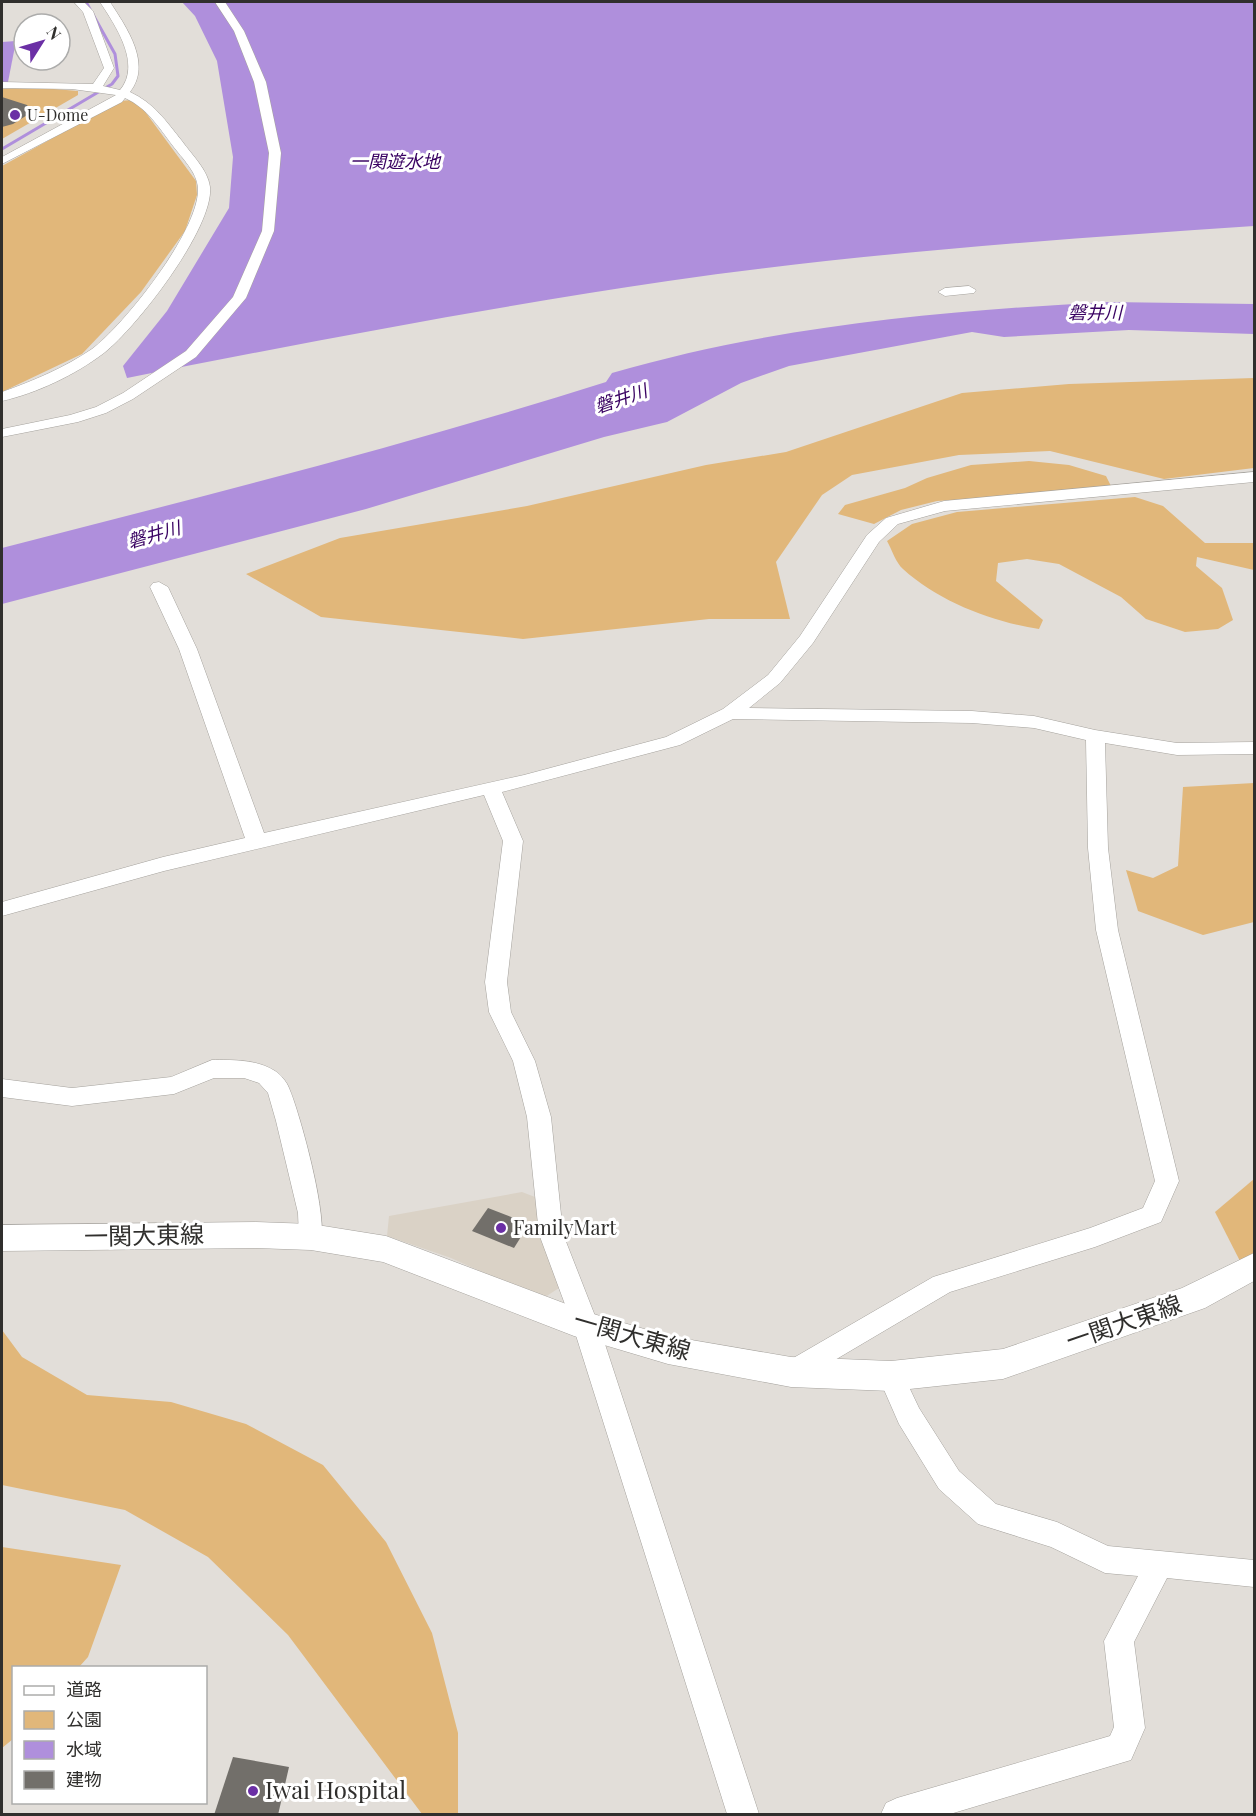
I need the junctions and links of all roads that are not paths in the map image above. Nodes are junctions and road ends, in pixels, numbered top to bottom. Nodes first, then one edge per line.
1 (80, 2) edge
2 (105, 2) edge
3 (220, 2) edge
4 (2, 85) edge
5 (96, 89) junction
6 (116, 93) junction
7 (2, 161) edge
8 (969, 290) dead end
9 (945, 292) dead end
10 (2, 397) edge
11 (2, 434) edge
12 (1254, 477) edge
13 (159, 587) dead end
14 (730, 713) junction
15 (1095, 736) junction
16 (1254, 748) edge
17 (491, 788) junction
18 (257, 842) junction
19 (2, 909) edge
20 (2, 1088) edge
21 (311, 1237) junction
22 (2, 1238) edge
23 (1254, 1266) edge
24 (586, 1326) junction
25 (791, 1372) junction
26 (891, 1376) junction
27 (1159, 1564) junction
28 (1254, 1573) edge
29 (743, 1815) edge
30 (897, 1815) edge

1 - 5 street
2 - 6 street
3 - 11 street
4 - 5 street
5 - 6 street
6 - 7 street
6 - 10 street
8 - 9 street
12 - 14 street
13 - 18 street
14 - 15 street
14 - 17 street
15 - 16 street
15 - 25 street
17 - 18 street
17 - 24 street
18 - 19 street
20 - 21 street
21 - 22 main road, 一関大東線
21 - 24 main road, 一関大東線
23 - 26 main road, 一関大東線
24 - 25 main road, 一関大東線
24 - 29 street
25 - 26 main road, 一関大東線
26 - 27 street
27 - 28 street
27 - 30 street

